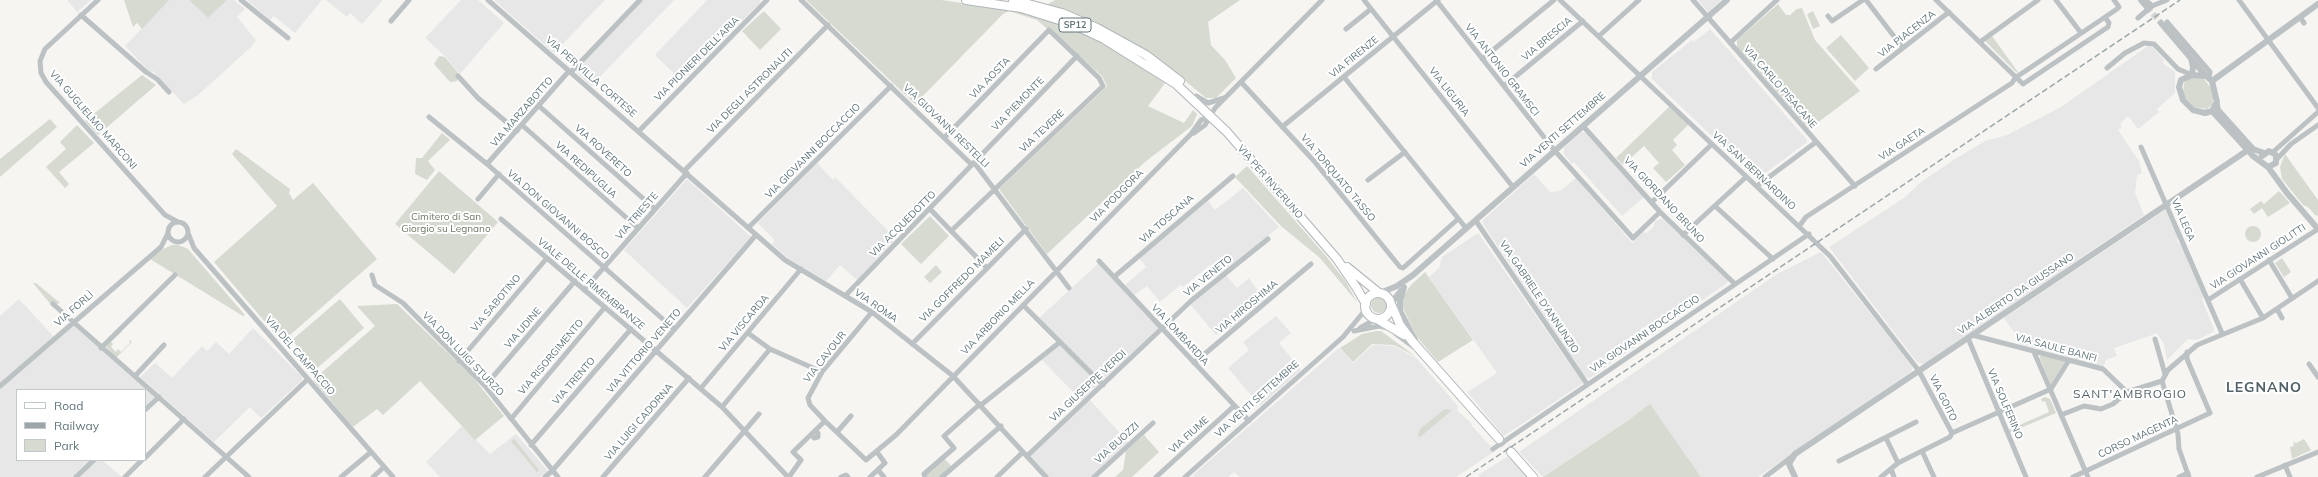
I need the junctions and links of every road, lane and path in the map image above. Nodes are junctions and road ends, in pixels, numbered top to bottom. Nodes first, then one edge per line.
1 (98, 0) edge
2 (241, 0) edge
3 (410, 0) edge
4 (488, 0) edge
5 (640, 0) edge
6 (766, 0) edge
7 (801, 0) edge
8 (966, 0) edge
9 (1013, 0) edge
10 (1322, 0) edge
11 (1364, 0) edge
12 (1437, 0) edge
13 (1554, 0) edge
14 (1560, 0) edge
15 (1639, 0) edge
16 (1693, 0) edge
17 (1727, 0) edge
18 (1777, 0) edge
19 (1863, 0) edge
20 (1866, 0) edge
21 (1936, 0) edge
22 (1947, 0) edge
23 (2038, 0) edge
24 (2056, 0) edge
25 (2114, 0) edge
26 (2141, 0) edge
27 (2167, 0) edge
28 (2239, 0) edge
29 (2148, 4) edge
30 (2318, 4) edge
31 (1941, 5) junction
32 (1371, 9) junction
33 (1949, 12) junction
34 (81, 15) junction
35 (1828, 16) dead end
36 (1708, 17) junction
37 (2105, 17) junction
38 (2138, 18) dead end
39 (391, 21) dead end
40 (1583, 21) junction
41 (2164, 23) joint
42 (828, 25) junction
43 (1346, 28) dead end
44 (2081, 34) junction
45 (1394, 36) junction
46 (1599, 36) junction
47 (288, 38) dead end
48 (2269, 40) junction
49 (1980, 42) junction
50 (1730, 43) junction
51 (2066, 44) junction
52 (2142, 44) junction
53 (1903, 48) junction
54 (2067, 54) junction
55 (1076, 56) junction
56 (2191, 58) junction
57 (1482, 59) junction
58 (1876, 69) dead end
59 (2178, 69) junction
60 (570, 71) junction
61 (1641, 75) junction
62 (2192, 75) junction
63 (458, 76) dead end
64 (1344, 77) junction
65 (2015, 78) junction
66 (2209, 78) junction
67 (2181, 80) junction
68 (1241, 82) junction
69 (891, 86) junction
70 (1504, 86) junction
71 (169, 92) dead end
72 (1228, 95) junction
73 (1196, 96) junction
74 (2217, 105) junction
75 (539, 106) junction
76 (1201, 106) junction
77 (2318, 108) edge
78 (2212, 111) junction
79 (2318, 112) edge
80 (1210, 115) junction
81 (429, 117) dead end
82 (2318, 125) edge
83 (522, 126) junction
84 (1583, 126) junction
85 (1282, 127) junction
86 (517, 131) junction
87 (639, 131) junction
88 (944, 138) junction
89 (1816, 142) junction
90 (1712, 144) junction
91 (2141, 147) dead end
92 (2248, 150) junction
93 (1555, 151) junction
94 (1405, 152) junction
95 (2264, 152) junction
96 (2273, 152) junction
97 (2262, 161) junction
98 (2273, 163) junction
99 (488, 164) junction
100 (973, 164) junction
101 (684, 170) junction
102 (499, 174) junction
103 (1233, 176) dead end
104 (1746, 177) junction
105 (1368, 180) dead end
106 (1757, 186) junction
107 (1855, 186) junction
108 (1514, 187) junction
109 (995, 188) junction
110 (478, 199) dead end
111 (1652, 202) junction
112 (2167, 205) junction
113 (1715, 206) junction
114 (655, 209) junction
115 (930, 209) junction
116 (1660, 212) junction
117 (164, 215) junction
118 (1458, 218) junction
119 (501, 219) dead end
120 (1476, 221) junction
121 (178, 222) junction
122 (1800, 225) junction
123 (638, 228) junction
124 (748, 228) junction
125 (1466, 228) junction
126 (1026, 229) junction
127 (2318, 229) edge
128 (168, 231) junction
129 (951, 231) junction
130 (188, 233) junction
131 (1808, 234) junction
132 (756, 235) junction
133 (1683, 235) junction
134 (1268, 239) dead end
135 (178, 242) junction
136 (161, 247) junction
137 (194, 248) junction
138 (547, 258) junction
139 (1337, 259) junction
140 (1773, 259) junction
141 (2269, 260) junction
142 (1099, 261) dead end
143 (1311, 264) dead end
144 (604, 267) junction
145 (987, 268) junction
146 (801, 269) junction
147 (1056, 271) junction
148 (175, 275) dead end
149 (372, 275) dead end
150 (1413, 275) junction
151 (1114, 277) junction
152 (2240, 279) junction
153 (575, 281) junction
154 (2318, 281) edge
155 (1735, 284) junction
156 (1404, 287) junction
157 (1069, 288) dead end
158 (584, 290) junction
159 (1380, 293) junction
160 (845, 296) junction
161 (2292, 298) junction
162 (2208, 300) junction
163 (53, 304) dead end
164 (1023, 304) junction
165 (1392, 304) junction
166 (1366, 306) junction
167 (605, 307) junction
168 (2277, 309) junction
169 (872, 312) junction
170 (2263, 318) junction
171 (2282, 318) dead end
172 (1377, 319) junction
173 (73, 323) junction
174 (631, 329) junction
175 (674, 329) junction
176 (1162, 329) junction
177 (1354, 331) junction
178 (748, 333) junction
179 (2222, 333) junction
180 (1343, 337) junction
181 (1970, 337) junction
182 (2155, 339) dead end
183 (1412, 341) junction
184 (1060, 342) junction
185 (912, 344) junction
186 (164, 345) dead end
187 (101, 348) junction
188 (770, 349) junction
189 (656, 351) junction
190 (2034, 352) junction
191 (2186, 352) junction
192 (1423, 353) junction
193 (2069, 360) junction
194 (460, 361) junction
195 (1194, 363) junction
196 (2309, 364) dead end
197 (1919, 371) junction
198 (822, 372) junction
199 (2165, 374) junction
200 (135, 376) junction
201 (953, 376) junction
202 (2318, 377) edge
203 (689, 378) junction
204 (308, 379) junction
205 (2162, 381) junction
206 (1587, 384) junction
207 (1103, 385) junction
208 (0, 386) edge
209 (485, 386) junction
210 (701, 388) junction
211 (2051, 390) junction
212 (2127, 392) junction
213 (159, 397) junction
214 (980, 405) junction
215 (1234, 406) junction
216 (722, 407) junction
217 (146, 409) edge
218 (1998, 413) junction
219 (759, 414) dead end
220 (2061, 415) junction
221 (851, 416) dead end
222 (184, 419) junction
223 (511, 419) junction
224 (825, 421) junction
225 (1249, 421) junction
226 (1916, 422) dead end
227 (1153, 423) dead end
228 (1001, 426) junction
229 (2176, 430) junction
230 (744, 431) junction
231 (837, 432) junction
232 (1952, 433) junction
233 (1886, 438) junction
234 (1499, 439) tunnel mouth
235 (531, 445) junction
236 (1493, 449) dead end
237 (1922, 450) junction
238 (371, 452) junction
239 (876, 452) junction
240 (1511, 452) tunnel mouth
241 (2318, 452) edge
242 (1025, 454) junction
243 (1795, 454) junction
244 (146, 457) edge
245 (226, 457) junction
246 (866, 460) joint
247 (93, 461) edge
248 (141, 461) edge
249 (1839, 461) dead end
250 (1898, 463) junction
251 (2285, 465) junction
252 (384, 467) junction
253 (1776, 468) junction
254 (1891, 469) junction
255 (878, 470) junction
256 (552, 471) junction
257 (1791, 471) junction
258 (2087, 474) edge
259 (2189, 475) edge
260 (76, 477) edge
261 (125, 477) edge
262 (204, 477) edge
263 (249, 477) edge
264 (341, 477) edge
265 (373, 477) edge
266 (393, 477) edge
267 (545, 477) edge
268 (558, 477) edge
269 (603, 477) edge
270 (705, 477) edge
271 (789, 477) edge
272 (870, 477) edge
273 (884, 477) edge
274 (926, 477) edge
275 (942, 477) edge
276 (997, 477) edge
277 (1046, 477) edge
278 (1094, 477) edge
279 (1156, 477) edge
280 (1185, 477) edge
281 (1533, 477) edge
282 (1765, 477) edge
283 (1795, 477) edge
284 (1881, 477) edge
285 (1894, 477) edge
286 (1934, 477) edge
287 (2026, 477) edge
288 (2074, 477) edge
289 (2179, 477) edge
290 (2257, 477) edge
291 (2290, 477) edge

1 - 34 street, VIA GUGLIELMO MARCONI
2 - 47 street
3 - 39 street
4 - 60 street, VIA PER VILLA CORTESE
5 - 60 street, VIA MARZABOTTO
6 - 87 street, VIA PIONIERI DELL'ARIA
7 - 42 street, VIA GIOVANNI RESTELLI
8 - 76 main road, VIA PER INVERUNO / SP12
9 - 73 main road, VIA PER INVERUNO / SP12
10 - 68 street, VIA PODGORA
11 - 32 street, VIA LIGURIA
12 - 45 street, VIA FIRENZE
12 - 57 street, VIA ANTONIO GRAMSCI
13 - 57 street
14 - 40 street, VIA SAN BERNARDINO
15 - 46 street
16 - 36 street, VIA CARLO PISACANE
17 - 36 street, VIA VENTI SETTEMBRE
18 - 50 street
19 - 35 street
20 - 53 street
21 - 31 street
22 - 31 street
23 - 49 street
24 - 44 street
25 - 37 street, VIA GAETA
26 - 29 street
27 - 29 street
28 - 48 street
29 - 38 street
30 - 48 street
31 - 33 street
32 - 43 street
32 - 45 street, VIA LIGURIA
33 - 49 street
33 - 53 street, VIA PIACENZA
34 - 71 street
34 - 117 street, VIA GUGLIELMO MARCONI
36 - 50 street, VIA CARLO PISACANE
36 - 61 street, VIA VENTI SETTEMBRE
37 - 44 street, VIA GAETA
37 - 54 street
40 - 46 street, VIA SAN BERNARDINO
40 - 70 street, VIA BRESCIA
41 - 56 street
41 - 66 street
42 - 69 street, VIA GIOVANNI RESTELLI
42 - 101 street, VIA DEGLI ASTRONAUTI
44 - 51 street, VIA GAETA
45 - 64 street, VIA FIRENZE
45 - 108 street, VIA LIGURIA
46 - 61 street, VIA SAN BERNARDINO
48 - 66 street
48 - 77 street
49 - 65 street
50 - 89 street, VIA CARLO PISACANE
51 - 54 street
51 - 65 street, VIA GAETA
52 - 52 street
52 - 59 street
53 - 58 street, VIA PIACENZA
54 - 65 street
55 - 88 street, VIA AOSTA
55 - 100 street, VIA PIEMONTE
55 - 109 street, VIA TEVERE
56 - 62 street
56 - 66 street
57 - 70 street, VIA ANTONIO GRAMSCI
59 - 62 street
59 - 67 street
60 - 75 street, VIA MARZABOTTO
60 - 87 street, VIA PER VILLA CORTESE
61 - 84 street, VIA VENTI SETTEMBRE
61 - 90 street, VIA SAN BERNARDINO
62 - 66 street
62 - 67 street
63 - 86 street
64 - 85 street, VIA FIRENZE
64 - 94 street
65 - 107 street, VIA GAETA
66 - 74 street
67 - 78 street
68 - 72 street, VIA PODGORA
68 - 85 street, VIA TORQUATO TASSO
69 - 88 street, VIA GIOVANNI RESTELLI
69 - 124 street, VIA GIOVANNI BOCCACCIO
70 - 93 street, VIA ANTONIO GRAMSCI
72 - 73 street
72 - 80 street, VIA PODGORA
73 - 76 main road, VIA PER INVERUNO / SP12
74 - 78 street
74 - 95 street
75 - 83 street, VIA MARZABOTTO
75 - 114 street, VIA ROVERETO
76 - 80 main road, VIA PER INVERUNO / SP12
78 - 92 street
79 - 96 street
80 - 139 main road, VIA PER INVERUNO / SP12
80 - 147 street, VIA PODGORA
81 - 99 street, VIA DON GIOVANNI BOSCO
82 - 98 street
83 - 86 street, VIA MARZABOTTO
83 - 123 street, VIA REDIPUGLIA
84 - 93 street, VIA VENTI SETTEMBRE
84 - 111 street, VIA GIORDANO BRUNO
85 - 118 street, VIA TORQUATO TASSO
86 - 99 street, VIA MARZABOTTO
87 - 101 street, VIA PER VILLA CORTESE
88 - 100 street, VIA GIOVANNI RESTELLI
89 - 106 street
89 - 107 street, VIA CARLO PISACANE
90 - 104 street, VIA SAN BERNARDINO
90 - 111 street
91 - 112 street, VIA LEGA
92 - 97 street
92 - 112 street, VIA ALBERTO DA GIUSSANO
93 - 108 street, VIA VENTI SETTEMBRE
93 - 116 street, VIA ANTONIO GRAMSCI
94 - 105 street
94 - 118 street
95 - 96 street
95 - 97 street
96 - 98 street
97 - 98 street
98 - 127 street
99 - 102 street, VIA DON GIOVANNI BOSCO
100 - 109 street, VIA GIOVANNI RESTELLI
100 - 115 street, VIA ACQUEDOTTO
101 - 114 street, VIA TRIESTE
101 - 124 street, VIA ROMA
102 - 110 street
102 - 144 street, VIA DON GIOVANNI BOSCO
103 - 151 street, VIA TOSCANA
104 - 106 street, VIA SAN BERNARDINO
104 - 113 street
106 - 122 street, VIA SAN BERNARDINO
107 - 122 street, VIA GAETA
108 - 120 street, VIA VENTI SETTEMBRE
109 - 126 street, VIA GIOVANNI RESTELLI
109 - 129 street, VIA TEVERE
111 - 116 street, VIA GIORDANO BRUNO
112 - 162 street, VIA LEGA
112 - 181 street, VIA ALBERTO DA GIUSSANO
113 - 133 street
113 - 140 street
114 - 123 street, VIA TRIESTE
115 - 129 street
115 - 160 street, VIA ACQUEDOTTO
116 - 133 street, VIA GIORDANO BRUNO
117 - 121 street, VIA GUGLIELMO MARCONI
117 - 128 street, VIA GUGLIELMO MARCONI
118 - 125 street
119 - 138 street, VIALE DELLE RIMEMBRANZE
120 - 125 street, VIA VENTI SETTEMBRE
120 - 206 street, VIA GABRIELE D'ANNUNZIO
121 - 128 street
121 - 130 street
122 - 131 street, VIA SAN BERNARDINO
123 - 144 street, VIA TRIESTE
124 - 132 street, VIA ROMA
125 - 150 street, VIA VENTI SETTEMBRE
126 - 145 street, VIA GOFFREDO MAMELI
126 - 147 street, VIA GIOVANNI RESTELLI
127 - 141 street, VIA GIOVANNI GIOLITTI
128 - 135 street
128 - 136 street, VIA FORLÌ
129 - 145 street
130 - 135 street
130 - 137 street, VIA DEL CAMPACCIO
131 - 140 street, VIA GIOVANNI BOCCACCIO
131 - 197 street, VIA SAN BERNARDINO
132 - 146 street, VIA ROMA
132 - 175 street, VIA VITTORIO VENETO
133 - 155 street, VIA GIORDANO BRUNO
134 - 176 street, VIA VENETO
135 - 136 street, VIA FORLÌ
135 - 137 street, VIA DEL CAMPACCIO
136 - 173 street, VIA FORLÌ
137 - 204 street, VIA DEL CAMPACCIO
138 - 153 street, VIALE DELLE RIMEMBRANZE
138 - 194 street, VIA SABOTINO
139 - 159 main road, VIA PER INVERUNO / SP12
139 - 166 main road, VIA PER INVERUNO / SP12
140 - 155 street, VIA GIOVANNI BOCCACCIO
141 - 152 street, VIA GIOVANNI GIOLITTI
141 - 161 street
142 - 151 street, VIA LOMBARDIA
143 - 195 street, VIA HIROSHIMA
144 - 158 street, VIA TRIESTE
144 - 175 street, VIA DON GIOVANNI BOSCO
145 - 185 street, VIA GOFFREDO MAMELI
146 - 160 street, VIA ROMA
146 - 178 street, VIA VISCARDA
147 - 157 street, VIA GIOVANNI RESTELLI
147 - 164 street, VIA ARBORIO MELLA
148 - 187 street
149 - 194 street, VIA DON LUIGI STURZO
150 - 156 street, VIA VENTI SETTEMBRE
150 - 159 street, VIA VENTI SETTEMBRE
151 - 176 street, VIA LOMBARDIA
152 - 162 street, VIA GIOVANNI GIOLITTI
152 - 170 street
153 - 158 street, VIALE DELLE RIMEMBRANZE
153 - 209 street, VIA UDINE
154 - 161 street
155 - 206 street, VIA GIOVANNI BOCCACCIO
156 - 165 street, VIA VENTI SETTEMBRE
156 - 192 street
158 - 167 street, VIALE DELLE RIMEMBRANZE
159 - 165 main road
159 - 166 main road
160 - 169 street, VIA ROMA
161 - 168 street
162 - 179 street, VIA LEGA
163 - 173 street
164 - 184 street
164 - 201 street, VIA ARBORIO MELLA
165 - 172 main road
165 - 183 main road
166 - 172 main road
166 - 180 street, VIA VENTI SETTEMBRE
167 - 174 street, VIALE DELLE RIMEMBRANZE
167 - 223 street, VIA RISORGIMENTO
168 - 170 street
168 - 171 street
169 - 185 street, VIA ROMA
169 - 198 street, VIA CAVOUR
170 - 179 street
172 - 177 street, VIA VENTI SETTEMBRE
172 - 183 main road
173 - 187 street
173 - 208 street, VIA FORLÌ
174 - 189 street, VIALE DELLE RIMEMBRANZE
174 - 235 street, VIA TRENTO
175 - 189 street, VIA VITTORIO VENETO
176 - 195 street, VIA LOMBARDIA
176 - 207 street, VIA GIUSEPPE VERDI
177 - 180 street, VIA VENTI SETTEMBRE
177 - 192 street
178 - 188 street
178 - 210 street, VIA VISCARDA
179 - 191 street
180 - 225 street, VIA VENTI SETTEMBRE
181 - 190 street, VIA SAULE BANFI
181 - 197 street, VIA ALBERTO DA GIUSSANO
181 - 218 street, VIA SOLFERINO
182 - 199 street
183 - 192 main road
184 - 207 street
184 - 214 street
185 - 201 street, VIA ROMA
186 - 200 street
187 - 200 street
188 - 198 street
188 - 216 street
189 - 203 street, VIALE DELLE RIMEMBRANZE
189 - 256 street, VIA VITTORIO VENETO
190 - 193 street, VIA SAULE BANFI
190 - 211 street
191 - 199 street
191 - 229 street, CORSO MAGENTA
192 - 234 main road
193 - 211 street
193 - 212 street, VIA SAULE BANFI
194 - 209 street, VIA DON LUIGI STURZO
195 - 215 street, VIA LOMBARDIA
196 - 202 street
197 - 232 street, VIA GOITO
197 - 243 street, VIA ALBERTO DA GIUSSANO
198 - 224 street, VIA CAVOUR
199 - 205 street
200 - 213 street
201 - 214 street, VIA ROMA
201 - 239 street, VIA ARBORIO MELLA
203 - 210 street, VIALE DELLE RIMEMBRANZE
203 - 269 street, VIA LUIGI CADORNA
204 - 238 street, VIA DEL CAMPACCIO
204 - 245 street
205 - 212 street
205 - 229 street
206 - 236 street, VIA GIOVANNI BOCCACCIO
207 - 242 street, VIA GIUSEPPE VERDI
209 - 223 street, VIA DON LUIGI STURZO
210 - 216 street, VIALE DELLE RIMEMBRANZE
211 - 218 street
211 - 220 street
212 - 220 street
213 - 217 street
213 - 222 street
214 - 228 street, VIA ROMA
214 - 274 street
215 - 225 street, VIA LOMBARDIA
215 - 279 street, VIA FIUME
216 - 230 street, VIALE DELLE RIMEMBRANZE
218 - 232 street
218 - 287 street, VIA SOLFERINO
219 - 230 street
220 - 258 street
221 - 231 street
222 - 244 street
222 - 245 street
223 - 235 street, VIA DON LUIGI STURZO
224 - 231 street, VIA CAVOUR
224 - 271 street
225 - 280 street, VIA VENTI SETTEMBRE
226 - 233 street
227 - 278 street, VIA BUOZZI
228 - 242 street, VIA ROMA
228 - 275 street
229 - 258 street, CORSO MAGENTA
229 - 259 street
230 - 270 street
230 - 271 street, VIALE DELLE RIMEMBRANZE
231 - 246 street, VIA CAVOUR
232 - 237 street
233 - 249 street
233 - 250 street
235 - 256 street, VIA DON LUIGI STURZO
237 - 250 street
237 - 286 street
238 - 252 street, VIA DEL CAMPACCIO
238 - 264 street
239 - 246 street, VIA ARBORIO MELLA
239 - 255 street
240 - 281 main road
241 - 251 street
242 - 276 street, VIA GIUSEPPE VERDI
242 - 277 street, VIA ROMA
243 - 253 street, VIA ALBERTO DA GIUSSANO
243 - 257 street
245 - 262 street
245 - 263 street
247 - 260 street
248 - 261 street
250 - 254 street
251 - 290 street
251 - 291 street
252 - 265 street
252 - 266 street, VIA DEL CAMPACCIO
253 - 257 street
253 - 282 street, VIA ALBERTO DA GIUSSANO
254 - 284 street
254 - 285 street
255 - 272 street
255 - 273 street
256 - 267 street, VIA VITTORIO VENETO
256 - 268 street, VIA DON LUIGI STURZO
257 - 283 street
258 - 288 street, CORSO MAGENTA
259 - 289 street

